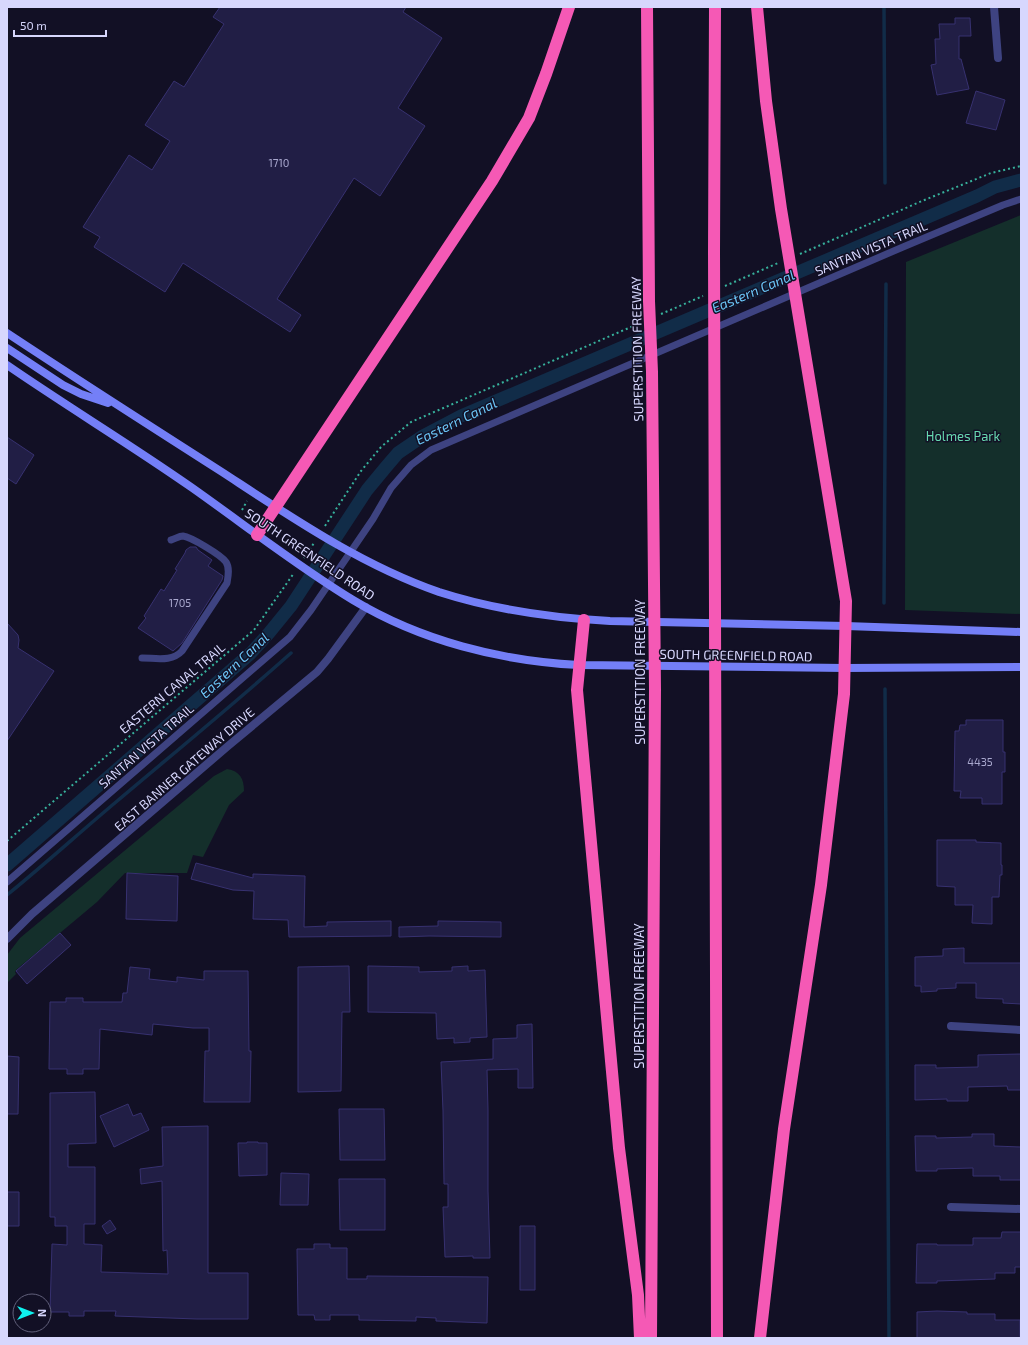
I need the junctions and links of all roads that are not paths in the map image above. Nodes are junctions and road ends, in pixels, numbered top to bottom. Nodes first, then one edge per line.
1 (569, 7) edge
2 (647, 7) edge
3 (715, 7) edge
4 (757, 7) edge
5 (994, 7) edge
6 (998, 58) dead end
7 (1021, 200) edge
8 (7, 333) edge
9 (7, 348) edge
10 (7, 365) edge
11 (120, 407) junction
12 (275, 506) junction
13 (257, 535) junction
14 (171, 540) dead end
15 (366, 607) junction
16 (584, 620) junction
17 (846, 626) junction
18 (1021, 632) edge
19 (142, 658) dead end
20 (579, 665) junction
21 (1021, 667) edge
22 (845, 668) junction
23 (7, 882) edge
24 (7, 939) edge
25 (952, 1026) dead end
26 (1021, 1030) edge
27 (952, 1207) dead end
28 (1021, 1209) edge
29 (640, 1338) edge
30 (651, 1338) edge
31 (717, 1338) edge
32 (760, 1338) edge

1 - 12 highway
2 - 30 highway, SUPERSTITION FREEWAY
3 - 31 highway
4 - 17 highway
5 - 6 street
7 - 23 lane, SANTAN VISTA TRAIL
8 - 11 main road, SOUTH GREENFIELD ROAD
9 - 11 main road
10 - 13 main road, SOUTH GREENFIELD ROAD
11 - 12 main road, SOUTH GREENFIELD ROAD
12 - 13 highway
12 - 16 main road, SOUTH GREENFIELD ROAD
13 - 15 main road, SOUTH GREENFIELD ROAD
14 - 19 lane
15 - 20 main road, SOUTH GREENFIELD ROAD
15 - 24 street, EAST BANNER GATEWAY DRIVE
16 - 17 main road, SOUTH GREENFIELD ROAD
16 - 20 highway
17 - 18 main road, SOUTH GREENFIELD ROAD
17 - 22 highway
20 - 22 main road, SOUTH GREENFIELD ROAD
20 - 29 highway
21 - 22 main road, SOUTH GREENFIELD ROAD
22 - 32 highway
25 - 26 street
27 - 28 street

